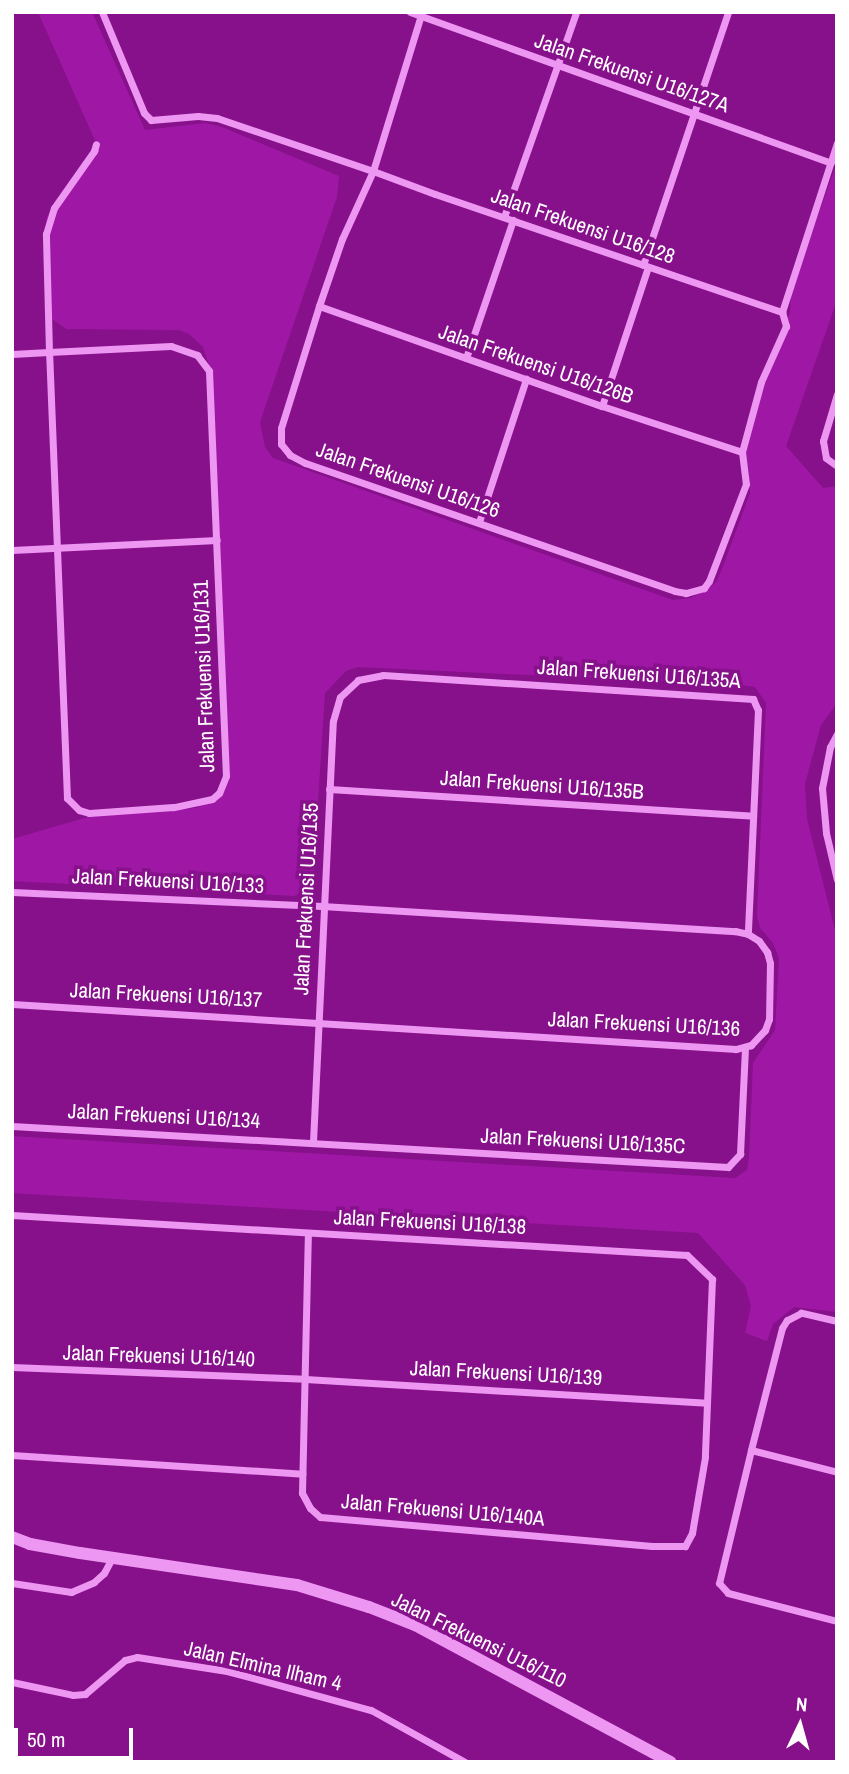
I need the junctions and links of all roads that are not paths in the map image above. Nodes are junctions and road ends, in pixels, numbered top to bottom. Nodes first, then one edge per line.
1 (102, 12) edge
2 (410, 12) edge
3 (576, 12) edge
4 (728, 12) edge
5 (421, 14) edge
6 (557, 65) junction
7 (694, 116) junction
8 (837, 143) edge
9 (96, 144) dead end
10 (831, 163) junction
11 (373, 171) junction
12 (504, 217) junction
13 (513, 220) junction
14 (645, 266) junction
15 (319, 306) junction
16 (782, 312) junction
17 (49, 352) junction
18 (12, 354) edge
19 (466, 358) junction
20 (526, 379) junction
21 (837, 394) edge
22 (602, 406) junction
23 (742, 452) junction
24 (837, 466) edge
25 (479, 522) junction
26 (217, 540) junction
27 (57, 547) junction
28 (12, 550) edge
29 (370, 676) joint
30 (837, 734) edge
31 (329, 789) junction
32 (753, 816) junction
33 (837, 880) edge
34 (12, 892) edge
35 (322, 906) junction
36 (748, 934) junction
37 (12, 1004) edge
38 (317, 1021) junction
39 (745, 1048) junction
40 (12, 1126) edge
41 (313, 1142) junction
42 (12, 1215) edge
43 (308, 1233) junction
44 (837, 1321) edge
45 (12, 1367) edge
46 (304, 1379) junction
47 (706, 1403) junction
48 (751, 1450) junction
49 (12, 1455) edge
50 (837, 1472) edge
51 (302, 1474) junction
52 (12, 1537) edge
53 (685, 1546) joint
54 (113, 1558) junction
55 (12, 1583) edge
56 (837, 1621) edge
57 (12, 1682) edge
58 (464, 1762) edge
59 (671, 1762) edge

1 - 11 street, Jalan Frekuensi U16/128
2 - 5 street, Jalan Frekuensi U16/127A
3 - 6 street
4 - 7 street
5 - 6 street, Jalan Frekuensi U16/127A
5 - 11 street, Jalan Frekuensi U16/126
6 - 7 street, Jalan Frekuensi U16/127A
6 - 12 street
7 - 10 street, Jalan Frekuensi U16/127A
7 - 14 street
8 - 10 street
9 - 17 street
10 - 16 street
11 - 12 street, Jalan Frekuensi U16/128
11 - 15 street, Jalan Frekuensi U16/126
12 - 13 street, Jalan Frekuensi U16/128
13 - 14 street, Jalan Frekuensi U16/128
13 - 19 street
14 - 16 street, Jalan Frekuensi U16/128
14 - 22 street
15 - 19 street, Jalan Frekuensi U16/126B
15 - 25 street, Jalan Frekuensi U16/126
16 - 23 street
17 - 18 street, Jalan Frekuensi U16/131
17 - 26 street, Jalan Frekuensi U16/131
17 - 27 street, Jalan Frekuensi U16/131
19 - 20 street, Jalan Frekuensi U16/126B
20 - 22 street, Jalan Frekuensi U16/126B
20 - 25 street
21 - 24 street
22 - 23 street, Jalan Frekuensi U16/126B
23 - 25 street, Jalan Frekuensi U16/126
26 - 27 street
26 - 27 street, Jalan Frekuensi U16/131
27 - 28 street
29 - 31 street, Jalan Frekuensi U16/135
29 - 32 street, Jalan Frekuensi U16/135A
30 - 33 street
31 - 32 street, Jalan Frekuensi U16/135B
31 - 35 street, Jalan Frekuensi U16/135
32 - 36 street, Jalan Frekuensi U16/135A
34 - 35 street, Jalan Frekuensi U16/133
35 - 36 street
35 - 38 street, Jalan Frekuensi U16/135
36 - 39 street, Jalan Frekuensi U16/136
37 - 38 street, Jalan Frekuensi U16/137
38 - 39 street, Jalan Frekuensi U16/136
38 - 41 street, Jalan Frekuensi U16/135
39 - 41 street, Jalan Frekuensi U16/135C
40 - 41 street, Jalan Frekuensi U16/134
42 - 43 street, Jalan Frekuensi U16/138
43 - 46 street, Jalan Frekuensi U16/140A
43 - 47 street, Jalan Frekuensi U16/138
44 - 48 street
45 - 46 street, Jalan Frekuensi U16/140
46 - 47 street, Jalan Frekuensi U16/139
46 - 51 street, Jalan Frekuensi U16/140A
47 - 53 street, Jalan Frekuensi U16/138
48 - 50 street
48 - 56 street
49 - 51 street
51 - 53 street, Jalan Frekuensi U16/140A
52 - 54 street, Jalan Frekuensi U16/110
54 - 55 street
54 - 59 street, Jalan Frekuensi U16/110
57 - 58 street, Jalan Elmina Ilham 4

